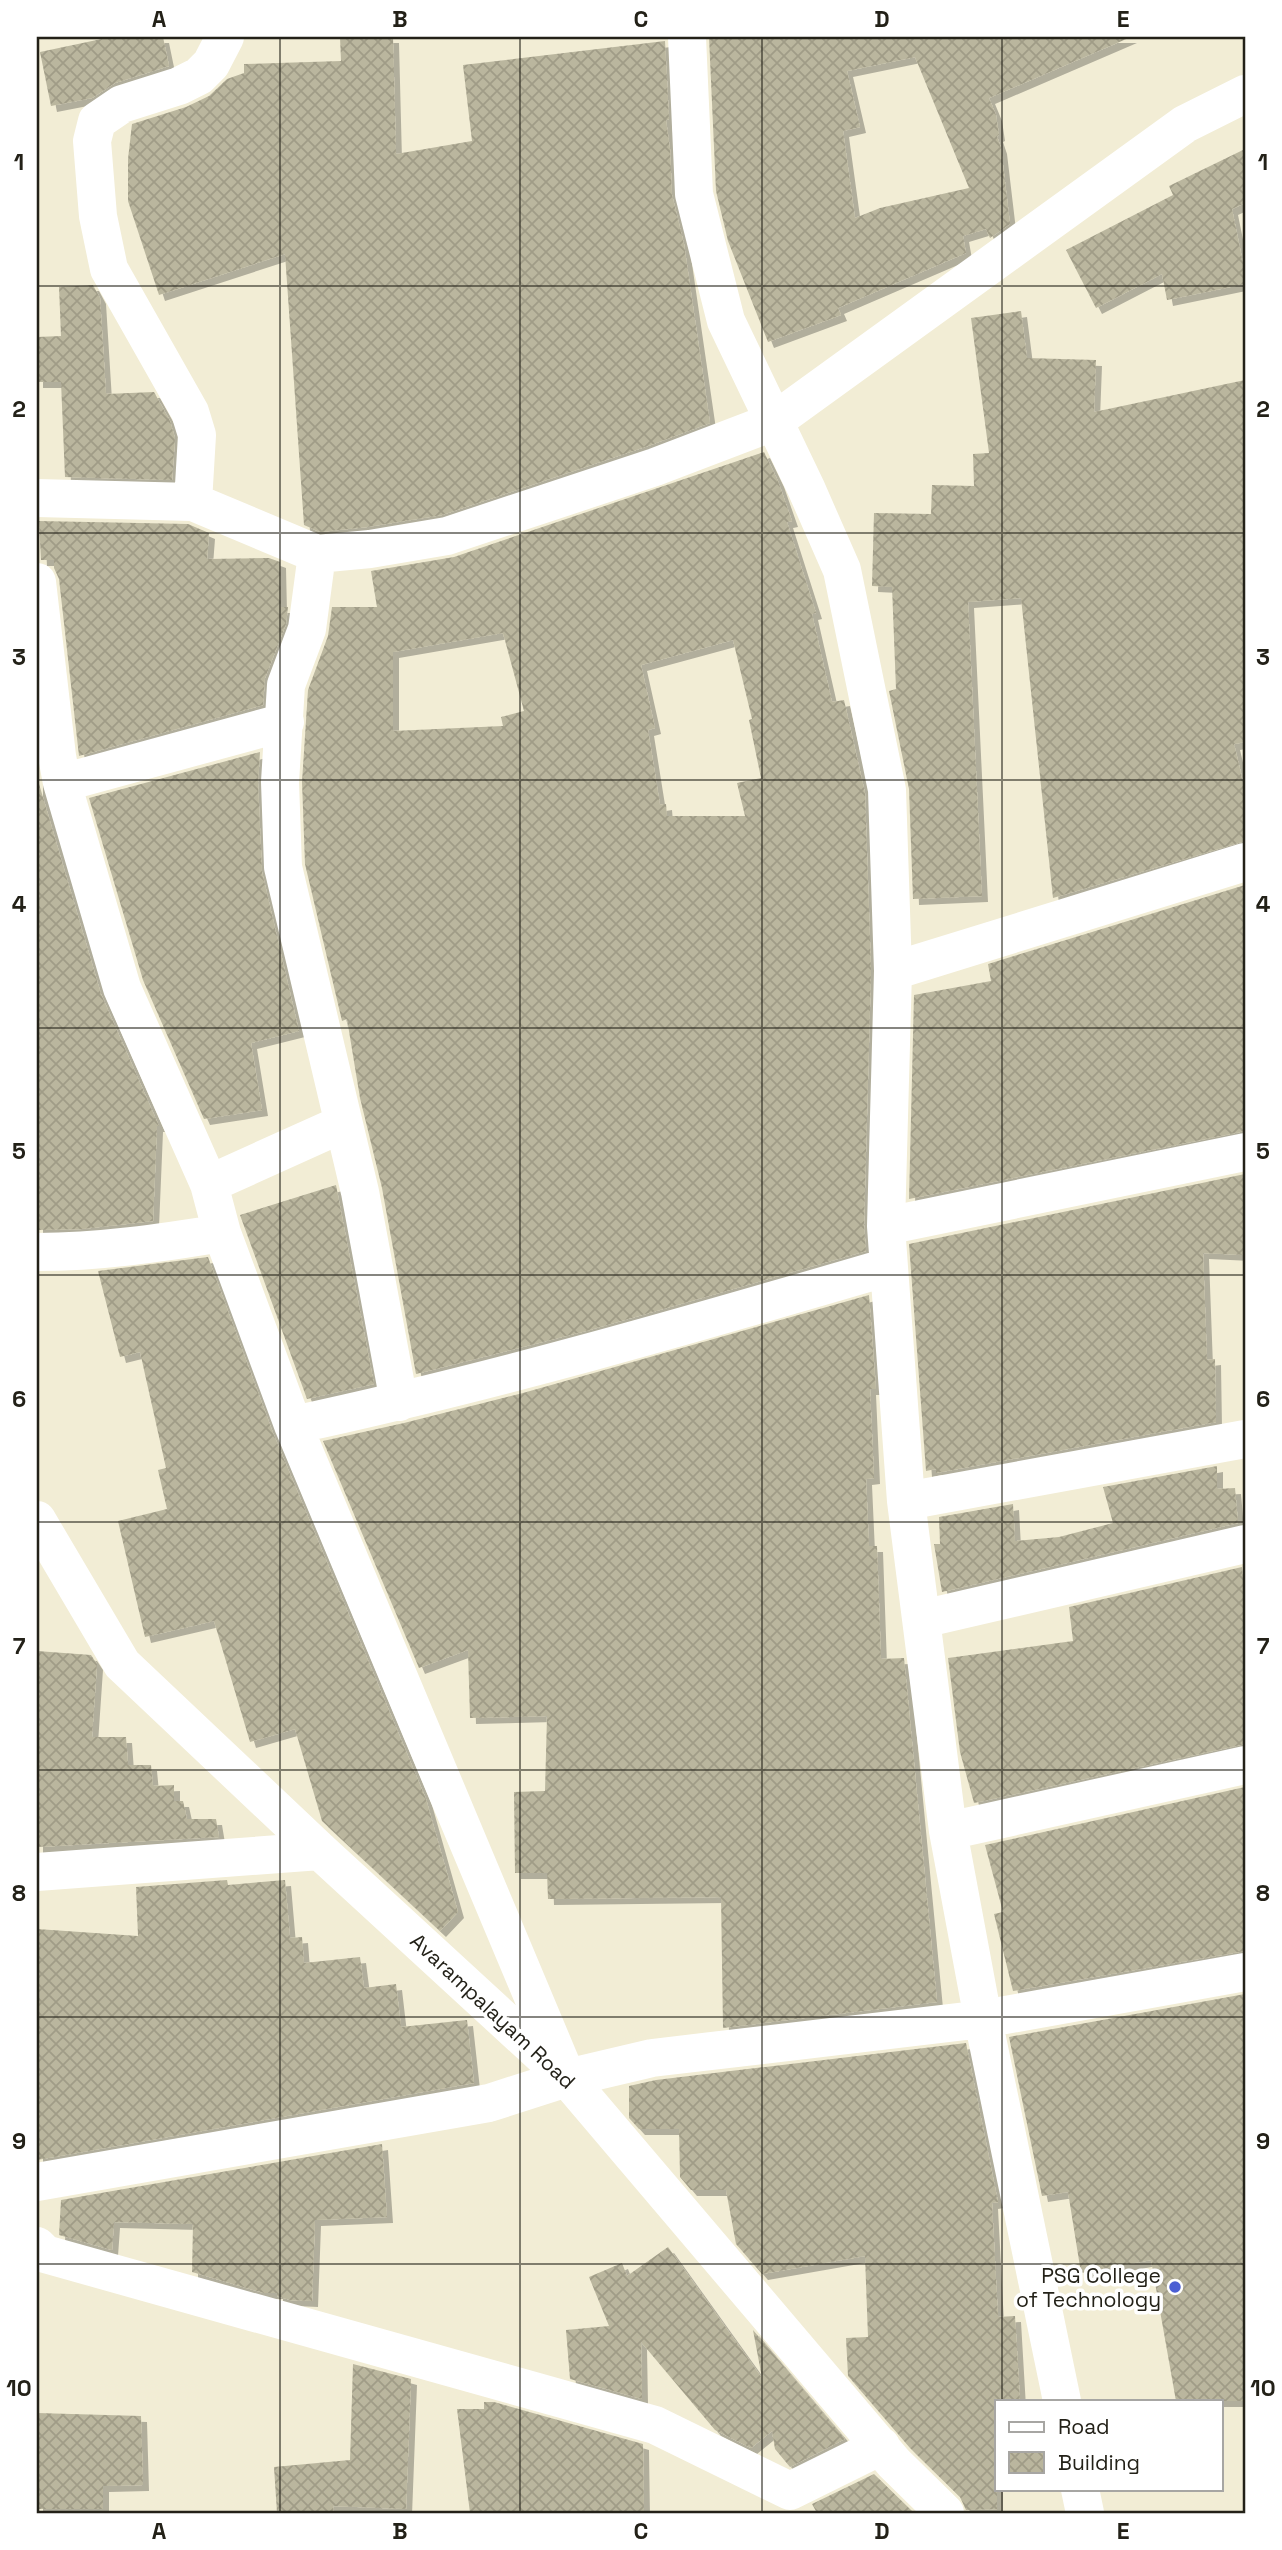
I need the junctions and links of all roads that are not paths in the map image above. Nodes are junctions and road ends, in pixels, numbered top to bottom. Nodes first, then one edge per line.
1 (225, 37) edge
2 (687, 37) edge
3 (1245, 94) edge
4 (773, 422) junction
5 (37, 498) edge
6 (193, 502) junction
7 (317, 554) junction
8 (37, 582) edge
9 (285, 722) junction
10 (62, 783) junction
11 (1245, 862) edge
12 (893, 971) junction
13 (342, 1124) junction
14 (1245, 1152) edge
15 (209, 1184) junction
16 (886, 1226) junction
17 (222, 1233) junction
18 (37, 1252) edge
19 (888, 1267) junction
20 (399, 1402) junction
21 (293, 1425) junction
22 (1245, 1439) edge
23 (906, 1501) junction
24 (37, 1520) edge
25 (1245, 1545) edge
26 (922, 1619) junction
27 (1245, 1765) edge
28 (948, 1831) junction
29 (320, 1851) junction
30 (37, 1872) edge
31 (1245, 1972) edge
32 (983, 2019) junction
33 (567, 2078) junction
34 (37, 2182) edge
35 (37, 2246) edge
36 (1062, 2400) edge
37 (881, 2446) junction
38 (1080, 2490) edge
39 (945, 2513) edge
40 (1085, 2513) edge

1 - 6 street
2 - 4 street
3 - 4 street
4 - 7 street
4 - 12 street
5 - 6 street
6 - 7 street
7 - 9 street
8 - 10 street
9 - 10 street
9 - 13 street
10 - 15 street
11 - 12 street
12 - 16 street
13 - 15 street
13 - 20 street
14 - 16 street
15 - 17 street
16 - 19 street
17 - 18 street
17 - 21 street
19 - 20 street
19 - 23 street
20 - 21 street
21 - 33 street
22 - 23 street
23 - 26 street
24 - 29 street, Avarampalayam Road
25 - 26 street
26 - 28 street
27 - 28 street
28 - 32 street
29 - 30 street
29 - 33 street, Avarampalayam Road
31 - 32 street
32 - 33 street
32 - 36 street
33 - 34 street
33 - 37 street, Avarampalayam Road
35 - 37 street
37 - 39 street, Avarampalayam Road
38 - 40 street

